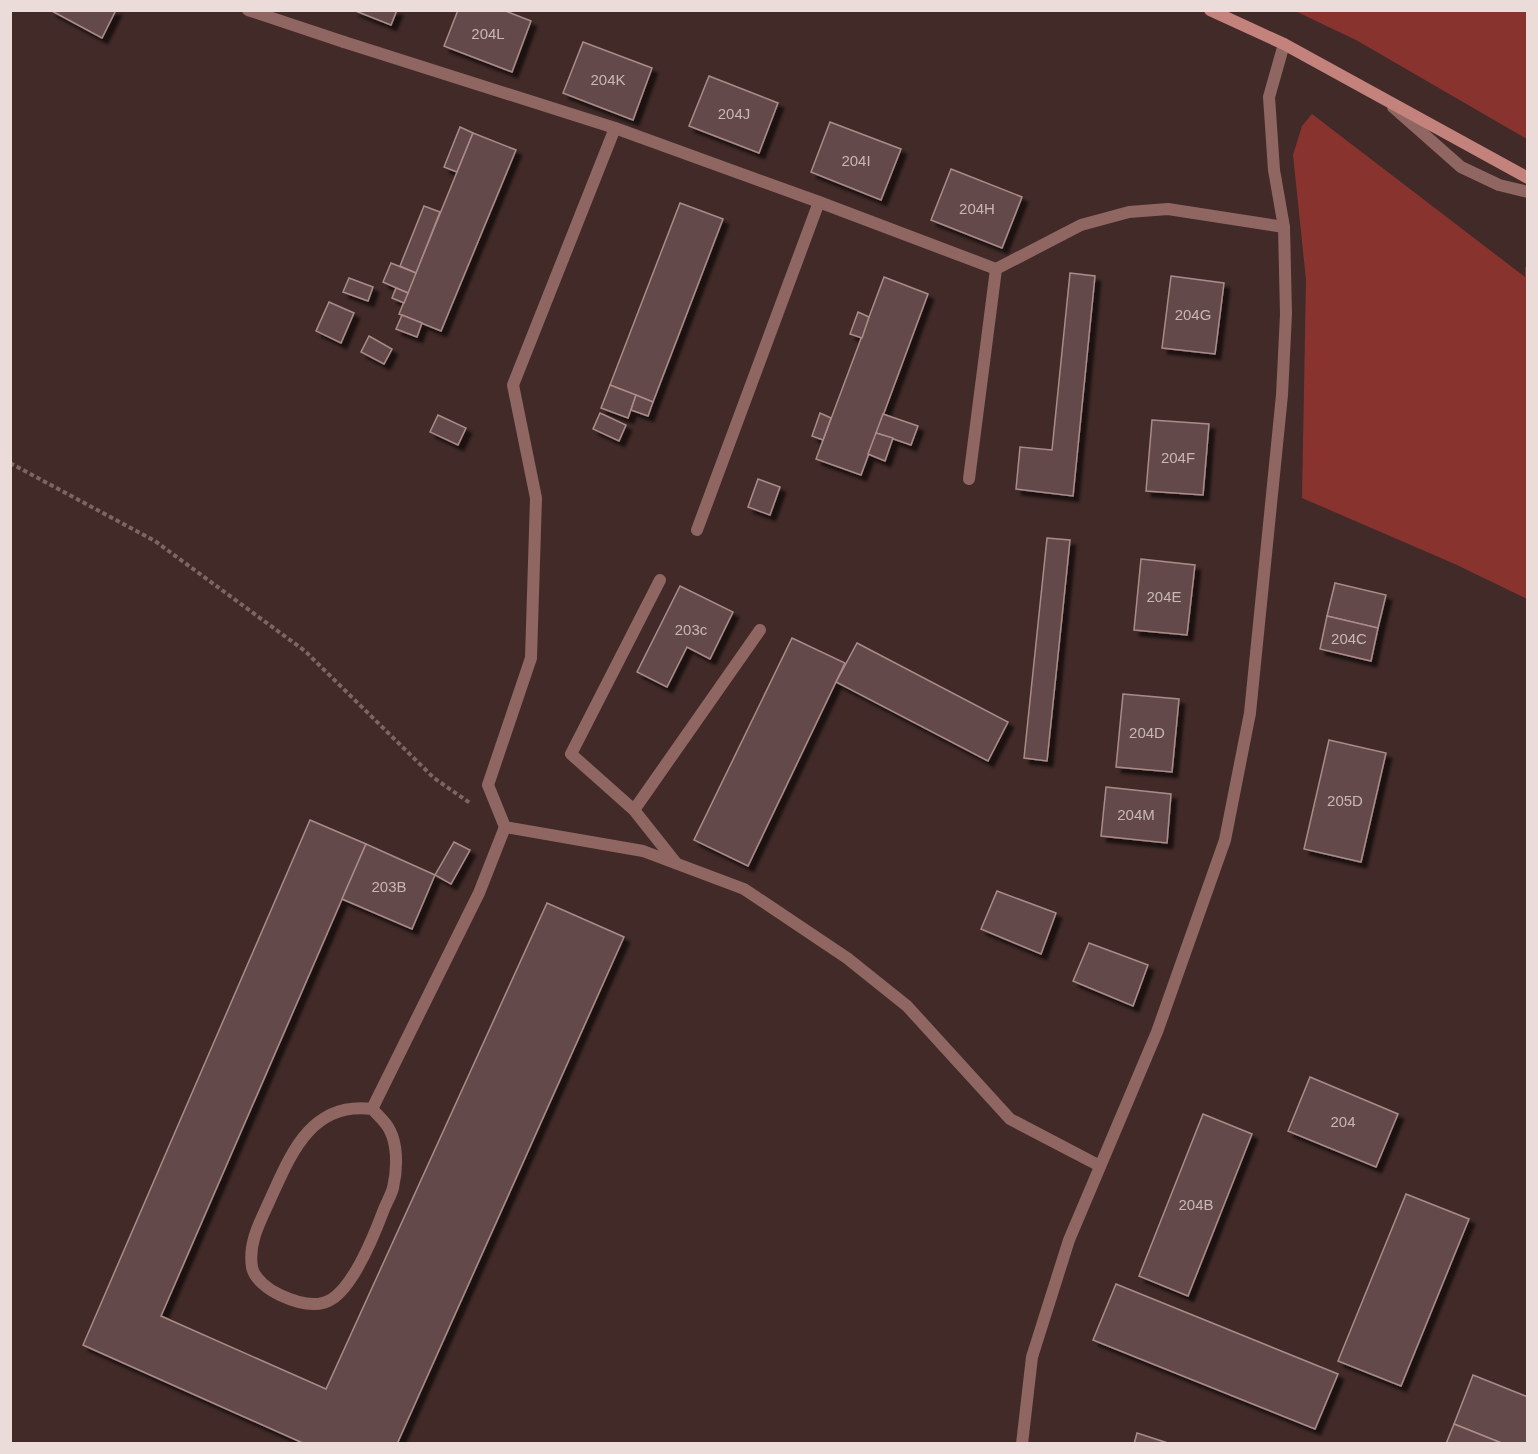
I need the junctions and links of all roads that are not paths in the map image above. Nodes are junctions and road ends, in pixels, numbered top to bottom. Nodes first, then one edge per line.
1 (248, 10) edge
2 (1210, 10) edge
3 (1284, 44) junction
4 (1385, 100) junction
5 (615, 128) junction
6 (1527, 178) edge
7 (1527, 192) edge
8 (819, 202) junction
9 (1284, 227) junction
10 (996, 269) junction
11 (969, 479) dead end
12 (697, 530) dead end
13 (660, 580) dead end
14 (759, 630) dead end
15 (634, 810) junction
16 (505, 828) junction
17 (677, 864) junction
18 (372, 1109) junction
19 (1100, 1166) junction
20 (1022, 1443) edge

1 - 5 street
2 - 3 main road
3 - 4 main road
3 - 9 street
4 - 6 main road
4 - 7 street
5 - 8 street
5 - 16 street
8 - 10 street
8 - 12 street
9 - 10 street
9 - 19 street
10 - 11 street
13 - 15 street
14 - 15 street
15 - 17 street
16 - 17 street
16 - 18 street
17 - 19 street
18 - 18 street
19 - 20 street

